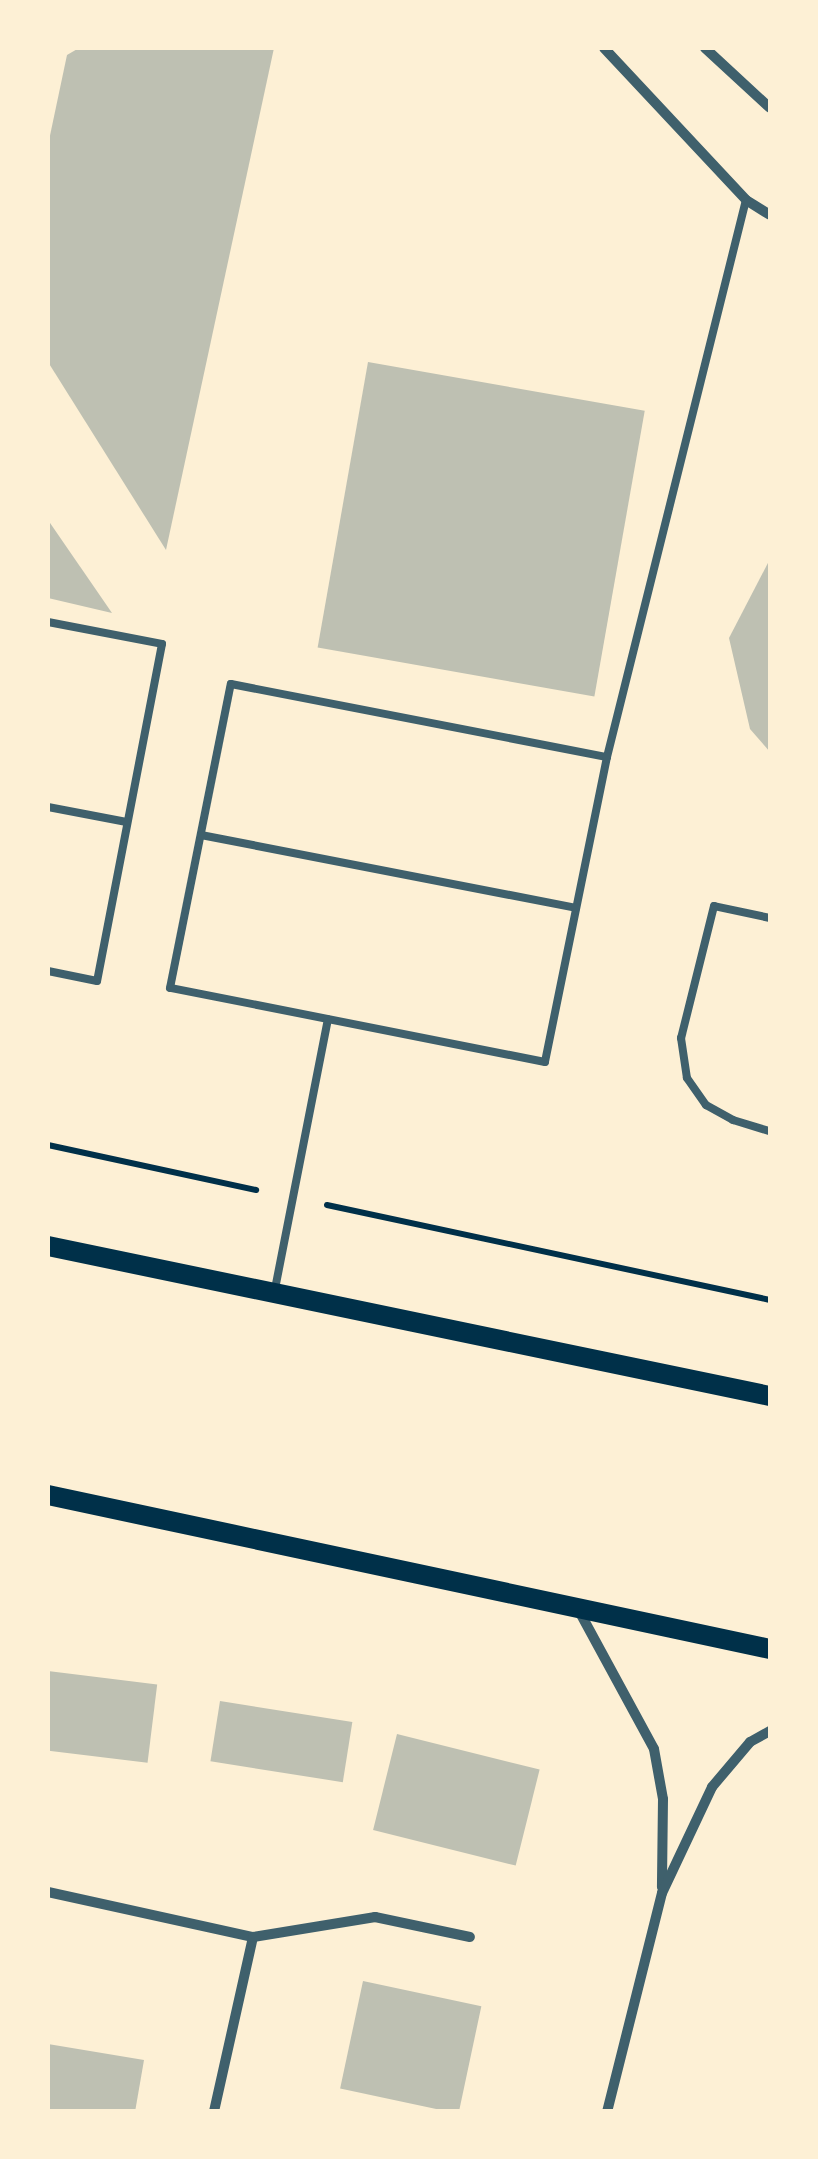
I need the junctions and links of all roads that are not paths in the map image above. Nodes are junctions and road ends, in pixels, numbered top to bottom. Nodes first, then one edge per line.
1 (604, 48) edge
2 (705, 48) edge
3 (770, 108) edge
4 (746, 200) junction
5 (770, 215) edge
6 (48, 622) edge
7 (608, 757) junction
8 (48, 807) edge
9 (127, 822) junction
10 (201, 834) junction
11 (576, 908) junction
12 (770, 918) edge
13 (48, 971) edge
14 (328, 1019) junction
15 (770, 1131) edge
16 (48, 1246) edge
17 (274, 1293) junction
18 (770, 1396) edge
19 (48, 1495) edge
20 (575, 1604) junction
21 (770, 1649) edge
22 (770, 1731) edge
23 (48, 1892) edge
24 (662, 1893) junction
25 (253, 1937) junction
26 (470, 1938) dead end
27 (214, 2112) edge
28 (607, 2112) edge

1 - 4 street
2 - 3 street
4 - 5 street
4 - 7 lane
6 - 9 lane
7 - 10 lane
7 - 11 lane
8 - 9 lane
9 - 13 lane
10 - 11 lane
10 - 14 lane
11 - 14 lane
12 - 15 lane
14 - 17 lane
16 - 17 main road
17 - 18 main road
19 - 20 main road
20 - 21 main road
20 - 24 street
22 - 24 street
23 - 25 street
24 - 28 street
25 - 26 street
25 - 27 street

